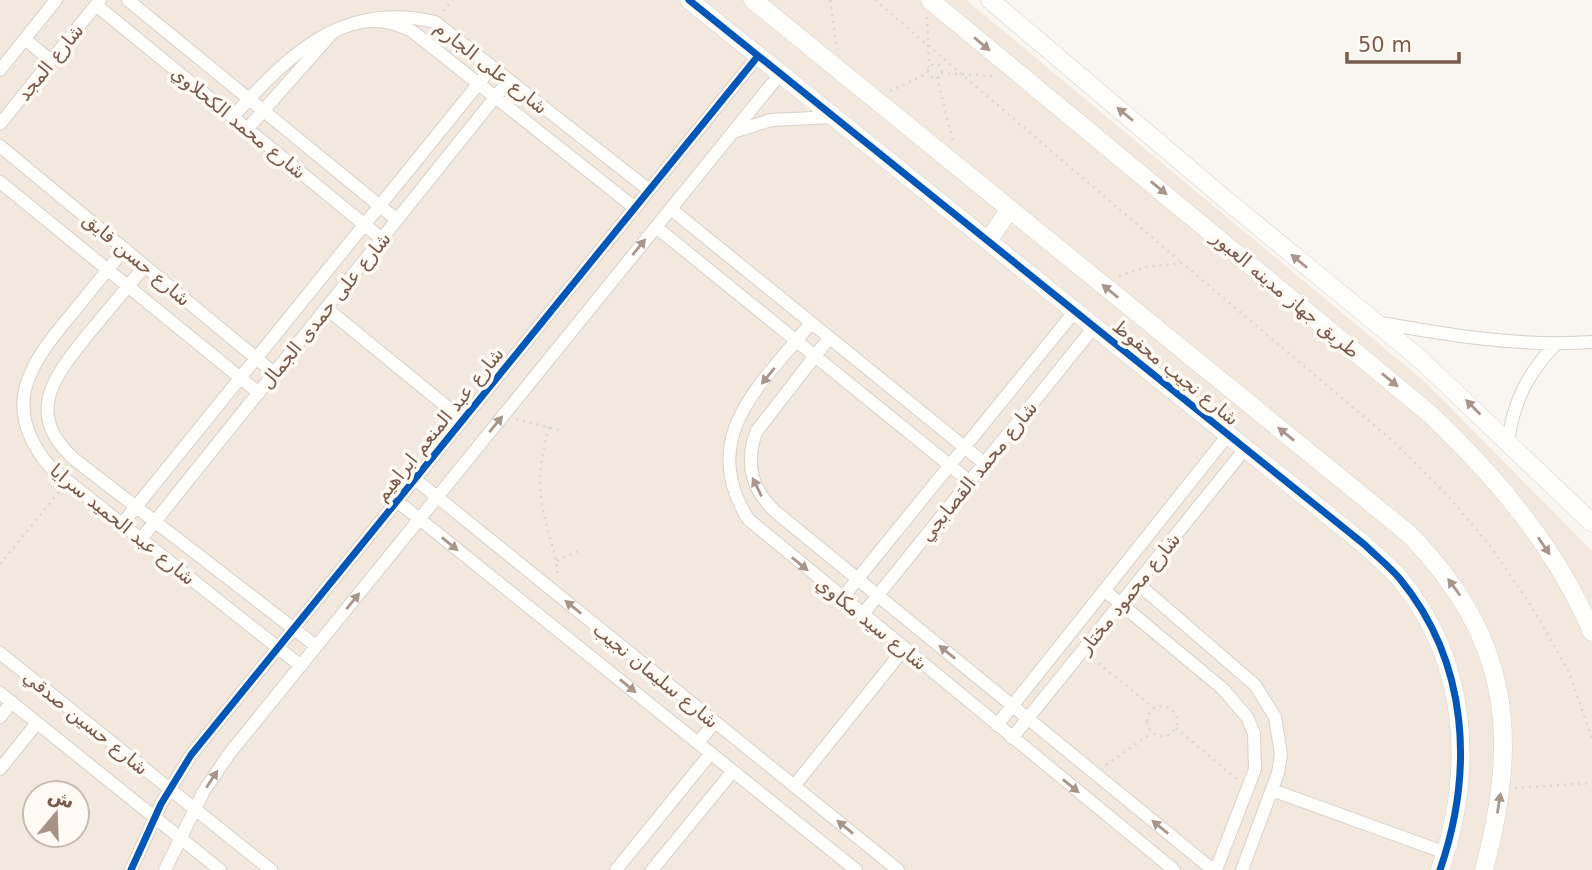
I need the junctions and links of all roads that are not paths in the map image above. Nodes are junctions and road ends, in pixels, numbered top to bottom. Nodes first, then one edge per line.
1 (57, 0) edge
2 (128, 0) edge
3 (689, 0) edge
4 (753, 0) edge
5 (990, 0) edge
6 (98, 2) edge
7 (393, 3) edge
8 (928, 6) edge
9 (385, 20) junction
10 (313, 26) dead end
11 (25, 39) junction
12 (758, 56) junction
13 (51, 61) junction
14 (492, 67) junction
15 (0, 70) edge
16 (780, 74) junction
17 (509, 80) junction
18 (478, 84) junction
19 (495, 97) junction
20 (249, 99) junction
21 (263, 110) junction
22 (233, 117) junction
23 (834, 117) junction
24 (0, 124) edge
25 (247, 128) junction
26 (733, 132) junction
27 (0, 146) edge
28 (0, 181) edge
29 (649, 190) junction
30 (1225, 199) junction
31 (380, 206) junction
32 (635, 208) junction
33 (671, 209) junction
34 (1010, 209) junction
35 (397, 220) junction
36 (1203, 224) junction
37 (365, 225) junction
38 (656, 227) junction
39 (382, 239) junction
40 (988, 241) junction
41 (125, 249) junction
42 (145, 266) junction
43 (108, 270) junction
44 (128, 286) junction
45 (326, 308) junction
46 (1075, 311) junction
47 (1372, 321) junction
48 (811, 323) junction
49 (1094, 327) junction
50 (830, 338) junction
51 (796, 341) junction
52 (1592, 342) edge
53 (1555, 345) junction
54 (815, 356) junction
55 (256, 358) junction
56 (274, 373) junction
57 (240, 378) junction
58 (258, 393) junction
59 (463, 420) junction
60 (1228, 435) junction
61 (1508, 441) junction
62 (964, 447) junction
63 (1245, 449) junction
64 (984, 463) junction
65 (950, 466) junction
66 (415, 479) junction
67 (969, 481) junction
68 (437, 497) junction
69 (397, 501) junction
70 (136, 506) junction
71 (420, 519) junction
72 (156, 521) junction
73 (1592, 523) edge
74 (122, 524) junction
75 (141, 539) junction
76 (858, 579) junction
77 (1137, 583) junction
78 (1104, 590) junction
79 (877, 595) junction
80 (842, 598) junction
81 (1121, 603) junction
82 (862, 615) junction
83 (293, 629) junction
84 (1592, 632) edge
85 (316, 646) junction
86 (278, 648) junction
87 (904, 649) junction
88 (0, 653) edge
89 (301, 666) junction
90 (977, 677) junction
91 (0, 693) edge
92 (962, 696) junction
93 (12, 702) junction
94 (1012, 705) junction
95 (0, 717) edge
96 (1028, 718) junction
97 (715, 722) junction
98 (37, 723) junction
99 (997, 725) junction
100 (1012, 738) junction
101 (698, 743) junction
102 (1064, 748) junction
103 (711, 753) junction
104 (1049, 768) junction
105 (0, 769) edge
106 (733, 771) junction
107 (794, 786) junction
108 (169, 789) junction
109 (1272, 790) junction
110 (1118, 792) junction
111 (194, 810) junction
112 (1102, 812) junction
113 (155, 818) junction
114 (181, 840) junction
115 (1443, 861) edge
116 (131, 870) edge
117 (165, 870) edge
118 (220, 870) edge
119 (271, 870) edge
120 (616, 870) edge
121 (652, 870) edge
122 (856, 870) edge
123 (898, 870) edge
124 (1174, 870) edge
125 (1215, 870) edge
126 (1242, 870) edge
127 (1484, 870) edge

1 - 11 street, شارع المجد
2 - 20 street, شارع محمد الكحلاوي
3 - 12 street, شارع نجيب محفوظ
4 - 34 street, شارع نجيب محفوظ
30 -> 5 street, طريق جهاز مدينه العبور
6 - 13 street, شارع المجد
6 - 22 street, شارع محمد الكحلاوي
7 - 9 street
7 - 14 street, شارع على الجارم
8 -> 36 street, طريق جهاز مدينه العبور
9 - 18 street, شارع على الجارم
9 - 21 street
10 - 20 street
11 - 13 street
11 - 15 street, شارع المجد
12 - 16 street, شارع نجيب محفوظ
12 - 29 street, شارع عبد المنعم ابراهيم
13 - 24 street, شارع المجد
14 - 17 street, شارع على الجارم
14 - 18 street, شارع على حمدى الجمال
16 - 23 street, شارع نجيب محفوظ
16 - 26 street
17 - 19 street, شارع على حمدى الجمال
17 - 29 street, شارع على الجارم
18 - 19 street, شارع على الجارم
18 - 31 street, شارع على حمدى الجمال
19 - 32 street, شارع على الجارم
19 - 35 street, شارع على حمدى الجمال
20 - 21 street, شارع محمد الكحلاوي
20 - 22 street
21 - 25 street
21 - 31 street, شارع محمد الكحلاوي
22 - 25 street, شارع محمد الكحلاوي
23 - 26 street
23 - 40 street, شارع نجيب محفوظ
25 - 37 street, شارع محمد الكحلاوي
26 - 33 street
27 - 41 street, شارع حسن فايق
28 - 43 street, شارع حسن فايق
29 - 32 street, شارع عبد المنعم ابراهيم
30 - 36 street
47 -> 30 street, طريق جهاز مدينه العبور
31 - 35 street, شارع محمد الكحلاوي
31 - 37 street, شارع على حمدى الجمال
32 - 59 street, شارع عبد المنعم ابراهيم
33 - 38 street
33 - 48 street
34 - 40 street
127 -> 34 street, شارع نجيب محفوظ
35 - 39 street, شارع على حمدى الجمال
36 -> 84 street, طريق جهاز مدينه العبور
37 - 39 street, شارع محمد الكحلاوي
37 - 55 street, شارع على حمدى الجمال
38 - 51 street
68 -> 38 street
39 - 45 street, شارع على حمدى الجمال
40 - 46 street, شارع نجيب محفوظ
41 - 42 street, شارع حسن فايق
41 - 43 street, شارع عبد الحميد سرايا
42 - 44 street, شارع عبد الحميد سرايا
42 - 55 street, شارع حسن فايق
43 - 44 street, شارع حسن فايق
43 - 74 street, شارع عبد الحميد سرايا
44 - 57 street, شارع حسن فايق
44 - 70 street, شارع عبد الحميد سرايا
45 - 56 street, شارع على حمدى الجمال
45 - 59 street
46 - 49 street, شارع نجيب محفوظ
46 - 62 street, شارع محمد القصابجي
47 - 53 street
61 -> 47 street, طريق جهاز مدينه العبور
48 - 50 street
48 - 51 street, شارع سيد مكاوي
49 - 60 street, شارع نجيب محفوظ
49 - 64 street, شارع محمد القصابجي
50 - 54 street, شارع سيد مكاوي
50 - 62 street
51 - 54 street
51 -> 80 street, شارع سيد مكاوي
52 - 53 street
53 - 61 street
54 - 65 street
76 -> 54 street, شارع سيد مكاوي
55 - 56 street, شارع حسن فايق
55 - 57 street, شارع على حمدى الجمال
56 - 58 street, شارع على حمدى الجمال
57 - 58 street, شارع حسن فايق
57 - 70 street, شارع على حمدى الجمال
58 - 72 street, شارع على حمدى الجمال
59 - 66 street, شارع عبد المنعم ابراهيم
60 - 63 street, شارع نجيب محفوظ
60 - 78 street, شارع محمود مختار
61 - 73 street, طريق جهاز مدينه العبور
62 - 64 street
62 - 65 street, شارع محمد القصابجي
63 - 77 street, شارع محمود مختار
63 - 115 street, شارع نجيب محفوظ
64 - 67 street, شارع محمد القصابجي
65 - 67 street
65 - 76 street, شارع محمد القصابجي
66 - 68 street, شارع سليمان نجيب
66 - 69 street, شارع عبد المنعم ابراهيم
67 - 79 street, شارع محمد القصابجي
68 - 71 street
97 -> 68 street, شارع سليمان نجيب
69 - 71 street, شارع سليمان نجيب
69 - 83 street, شارع عبد المنعم ابراهيم
70 - 72 street, شارع عبد الحميد سرايا
70 - 74 street, شارع على حمدى الجمال
85 -> 71 street
71 -> 101 street, شارع سليمان نجيب
72 - 75 street, شارع على حمدى الجمال
72 - 83 street, شارع عبد الحميد سرايا
74 - 75 street, شارع عبد الحميد سرايا
75 - 86 street, شارع عبد الحميد سرايا
76 - 79 street, شارع سيد مكاوي
76 - 80 street, شارع محمد القصابجي
77 - 81 street, شارع محمود مختار
77 - 109 street
78 - 81 street
78 - 94 street, شارع محمود مختار
79 - 82 street, شارع محمد القصابجي
90 -> 79 street, شارع سيد مكاوي
80 - 82 street, شارع سيد مكاوي
81 - 96 street, شارع محمود مختار
81 - 125 street
82 - 87 street, شارع سيد مكاوي
83 - 85 street, شارع عبد الحميد سرايا
83 - 86 street, شارع عبد المنعم ابراهيم
85 - 89 street
86 - 89 street, شارع عبد الحميد سرايا
86 - 108 street, شارع عبد المنعم ابراهيم
87 - 92 street, شارع سيد مكاوي
87 - 107 street
88 - 108 street, شارع حسين صدقي
111 -> 89 street
90 - 92 street
90 - 94 street, شارع سيد مكاوي
91 - 93 street, شارع حسين صدقي
92 - 99 street, شارع سيد مكاوي
93 - 95 street
93 - 98 street, شارع حسين صدقي
94 - 96 street, شارع سيد مكاوي
94 - 99 street, شارع محمود مختار
96 - 100 street, شارع محمود مختار
96 - 102 street, شارع سيد مكاوي
97 - 101 street
97 - 107 street, شارع سليمان نجيب
98 - 105 street
98 - 113 street, شارع حسين صدقي
99 - 100 street, شارع سيد مكاوي
100 - 104 street, شارع سيد مكاوي
101 - 103 street, شارع سليمان نجيب
102 - 104 street
102 - 110 street, شارع سيد مكاوي
103 - 106 street, شارع سليمان نجيب
103 - 120 street
104 -> 112 street, شارع سيد مكاوي
106 - 121 street
106 - 122 street, شارع سليمان نجيب
123 -> 107 street, شارع سليمان نجيب
108 - 111 street, شارع حسين صدقي
108 - 113 street, شارع عبد المنعم ابراهيم
109 - 115 street
109 - 126 street
110 - 112 street
125 -> 110 street, شارع سيد مكاوي
111 - 114 street
111 - 119 street, شارع حسين صدقي
112 - 124 street, شارع سيد مكاوي
113 - 114 street, شارع حسين صدقي
113 - 116 street, شارع عبد المنعم ابراهيم
114 - 117 street
114 - 118 street, شارع حسين صدقي

